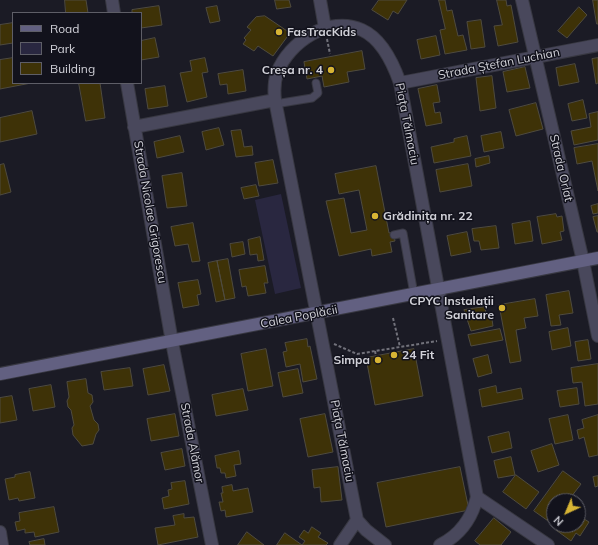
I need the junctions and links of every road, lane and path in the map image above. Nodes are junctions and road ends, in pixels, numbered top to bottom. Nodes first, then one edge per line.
1 (112, 0) edge
2 (320, 0) edge
3 (522, 0) edge
4 (114, 12) edge
5 (325, 28) junction
6 (598, 44) edge
7 (535, 57) junction
8 (316, 83) dead end
9 (400, 83) junction
10 (127, 84) edge
11 (275, 102) junction
12 (134, 126) junction
13 (394, 235) dead end
14 (598, 258) edge
15 (583, 261) junction
16 (439, 289) junction
17 (414, 294) junction
18 (317, 313) junction
19 (393, 318) dead end
20 (598, 336) edge
21 (322, 339) junction
22 (448, 339) junction
23 (172, 342) junction
24 (400, 347) junction
25 (391, 348) junction
26 (375, 351) junction
27 (393, 353) dead end
28 (376, 356) dead end
29 (0, 374) edge
30 (477, 497) junction
31 (357, 520) junction
32 (0, 532) edge
33 (2, 545) edge
34 (212, 545) edge
35 (340, 545) edge
36 (385, 545) edge
37 (440, 545) edge
38 (548, 545) edge

1 - 4 street
2 - 5 street
3 - 7 street, Strada Orlat
5 - 9 street, Piața Tălmaciu
5 - 11 street, Piața Tălmaciu
6 - 7 street, Strada Ștefan Luchian
7 - 9 street, Strada Ștefan Luchian
7 - 15 street, Strada Orlat
8 - 11 lane
9 - 16 street, Piața Tălmaciu
10 - 12 street, Strada Nicolae Grigorescu
11 - 12 street
11 - 18 street, Piața Tălmaciu
12 - 23 street, Strada Nicolae Grigorescu
13 - 17 lane
14 - 15 main road, Calea Poplăcii
15 - 16 main road, Calea Poplăcii
15 - 20 street, Strada Orlat
16 - 17 main road, Calea Poplăcii
16 - 22 street, Piața Tălmaciu
17 - 18 main road, Calea Poplăcii
18 - 21 street, Piața Tălmaciu
18 - 23 main road, Calea Poplăcii
19 - 24 path
21 - 26 path
21 - 31 street, Piața Tălmaciu
22 - 24 path
22 - 30 street, Piața Tălmaciu
23 - 29 main road, Calea Poplăcii
23 - 34 street, Strada Alămor
24 - 25 path
25 - 26 path
25 - 27 path
26 - 28 path
30 - 37 street, Piața Tălmaciu
30 - 38 street
31 - 35 street
31 - 36 street
32 - 33 street

